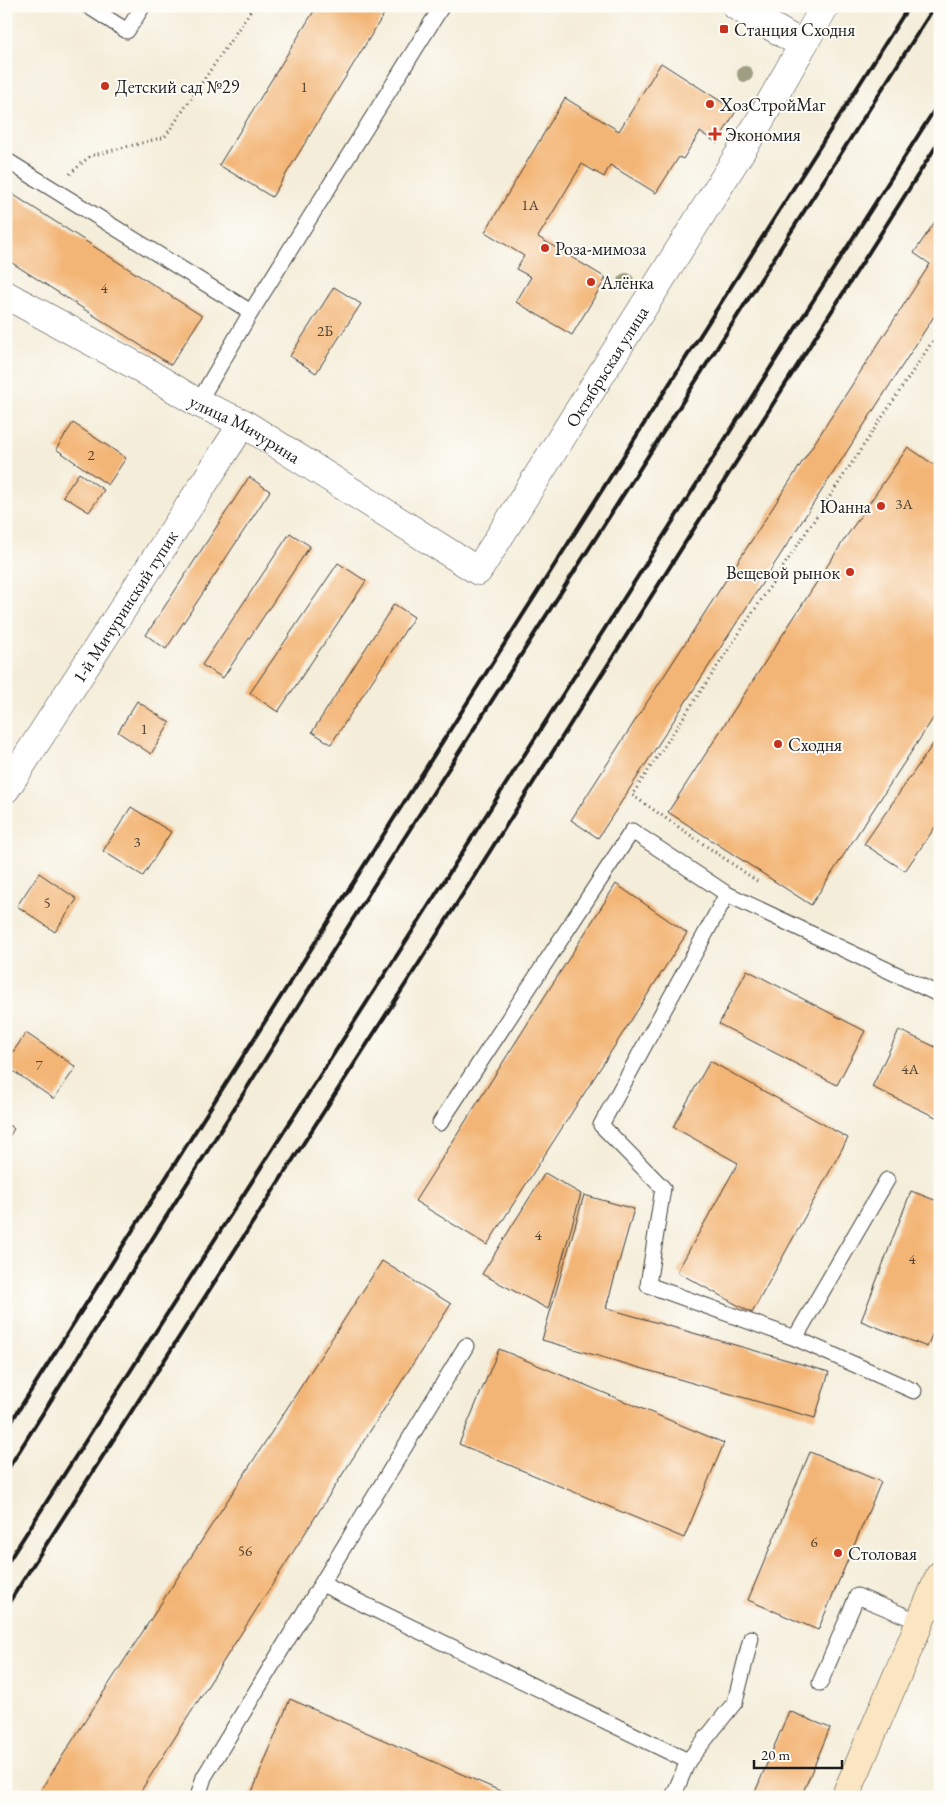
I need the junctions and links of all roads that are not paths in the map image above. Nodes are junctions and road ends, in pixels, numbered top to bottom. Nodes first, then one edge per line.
1 (88, 6) edge
2 (143, 6) edge
3 (442, 6) edge
4 (736, 6) edge
5 (825, 6) edge
6 (803, 45) junction
7 (6, 160) edge
8 (6, 295) edge
9 (251, 312) junction
10 (198, 403) junction
11 (243, 423) junction
12 (478, 571) joint
13 (6, 789) edge
14 (727, 894) junction
15 (940, 995) edge
16 (440, 1123) dead end
17 (887, 1180) dead end
18 (795, 1338) junction
19 (466, 1346) dead end
20 (914, 1391) dead end
21 (940, 1575) edge
22 (322, 1584) junction
23 (920, 1622) junction
24 (751, 1638) dead end
25 (820, 1683) dead end
26 (688, 1761) junction
27 (198, 1797) edge
28 (673, 1797) edge
29 (846, 1797) edge

1 - 2 lane
3 - 9 lane
4 - 6 street
5 - 6 street, Октябрьская улица
6 - 12 street, Октябрьская улица
7 - 9 lane
8 - 10 street, улица Мичурина
9 - 10 lane
10 - 11 street, улица Мичурина
11 - 12 street, улица Мичурина
11 - 13 street, 1-й Мичуринский тупик
14 - 15 lane
14 - 16 lane
14 - 18 lane
17 - 18 lane
18 - 20 lane
19 - 22 lane
21 - 23 main road
22 - 26 lane
22 - 27 lane
23 - 25 lane
23 - 29 main road
24 - 26 lane
26 - 28 lane

